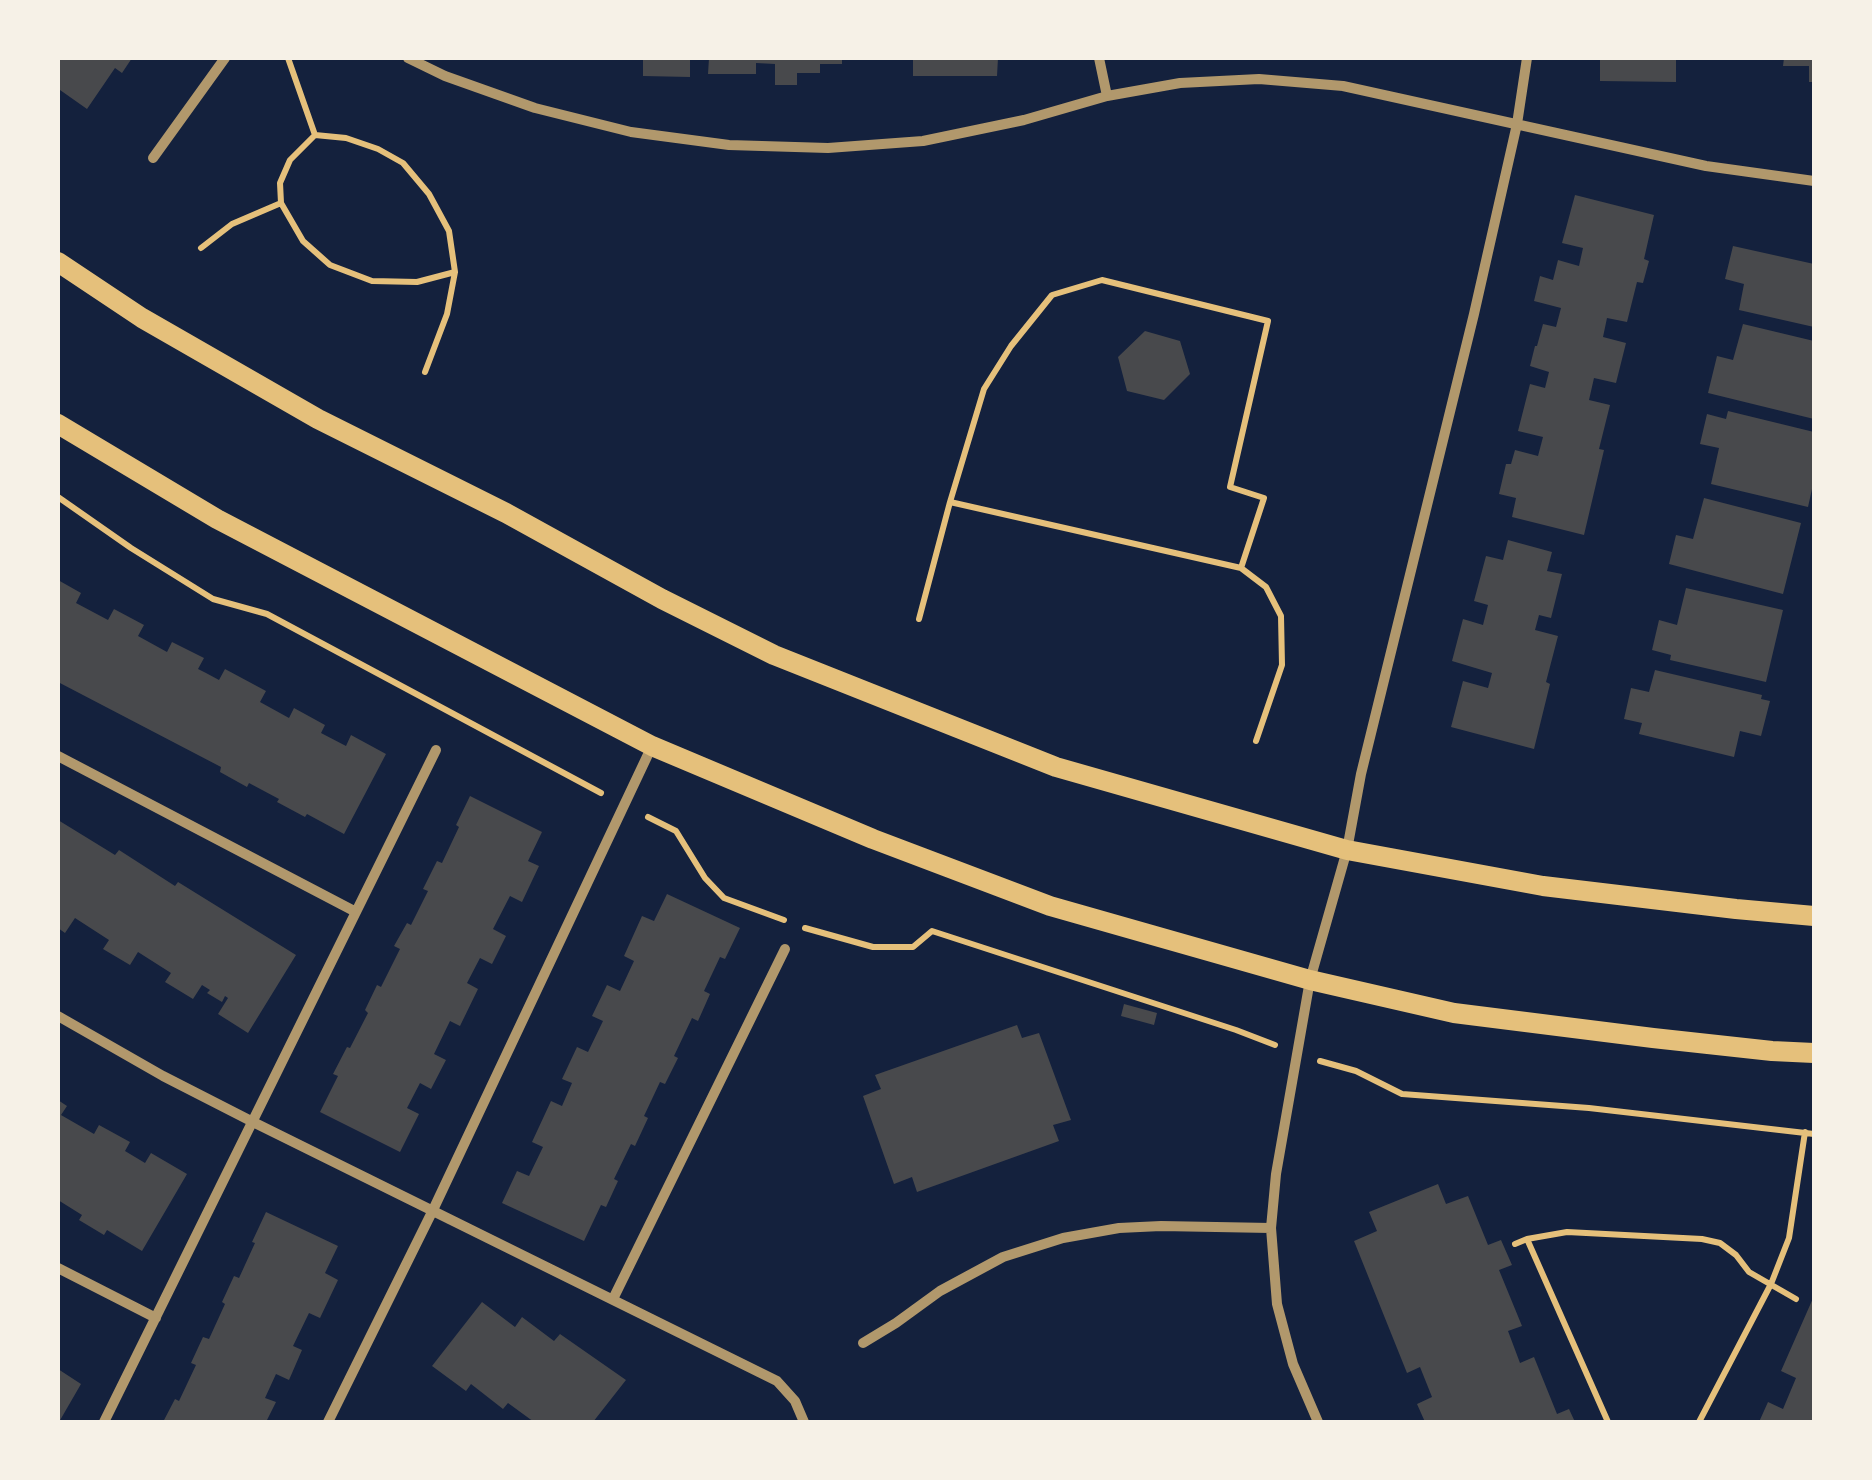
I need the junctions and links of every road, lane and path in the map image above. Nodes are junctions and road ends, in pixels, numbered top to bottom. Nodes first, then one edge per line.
1 (225, 58) edge
2 (288, 58) edge
3 (408, 58) edge
4 (1099, 58) edge
5 (1527, 58) edge
6 (1107, 96) junction
7 (1517, 124) junction
8 (315, 136) junction
9 (154, 158) dead end
10 (1814, 181) edge
11 (281, 203) junction
12 (201, 248) dead end
13 (58, 262) edge
14 (456, 272) junction
15 (425, 372) dead end
16 (58, 424) edge
17 (58, 497) edge
18 (950, 502) junction
19 (1242, 568) junction
20 (918, 620) dead end
21 (1256, 741) dead end
22 (652, 746) junction
23 (436, 750) dead end
24 (58, 756) edge
25 (624, 804) junction
26 (1347, 850) junction
27 (356, 912) junction
28 (1814, 916) edge
29 (785, 949) dead end
30 (1310, 980) junction
31 (58, 1016) edge
32 (1814, 1053) edge
33 (1298, 1055) junction
34 (253, 1122) junction
35 (1805, 1132) junction
36 (1814, 1134) edge
37 (433, 1210) junction
38 (1271, 1228) junction
39 (1527, 1239) junction
40 (1515, 1244) dead end
41 (58, 1268) edge
42 (1771, 1284) junction
43 (612, 1299) junction
44 (1796, 1299) dead end
45 (156, 1318) junction
46 (863, 1343) dead end
47 (104, 1422) edge
48 (328, 1422) edge
49 (804, 1422) edge
50 (1318, 1422) edge
51 (1608, 1422) edge
52 (1699, 1422) edge

1 - 9 street
2 - 8 path
3 - 6 street
4 - 6 street
5 - 7 street
6 - 7 street
7 - 10 street
7 - 26 street
8 - 11 path
8 - 14 path
11 - 12 path
11 - 14 path
13 - 26 main road
14 - 15 path
16 - 22 main road
17 - 25 path
18 - 19 path
18 - 19 path
18 - 20 path
19 - 21 path
22 - 25 street
22 - 30 main road
23 - 27 street
24 - 27 street
25 - 33 path
25 - 37 street
26 - 28 main road
26 - 30 street
27 - 34 street
29 - 43 street
30 - 32 main road
30 - 33 street
31 - 34 street
33 - 35 path
33 - 38 street
34 - 37 street
34 - 45 street
35 - 36 path
35 - 42 path
37 - 43 street
37 - 48 street
38 - 46 street
38 - 50 street
39 - 40 path
39 - 42 path
39 - 51 path
41 - 45 street
42 - 44 path
42 - 52 path
43 - 49 street
45 - 47 street

